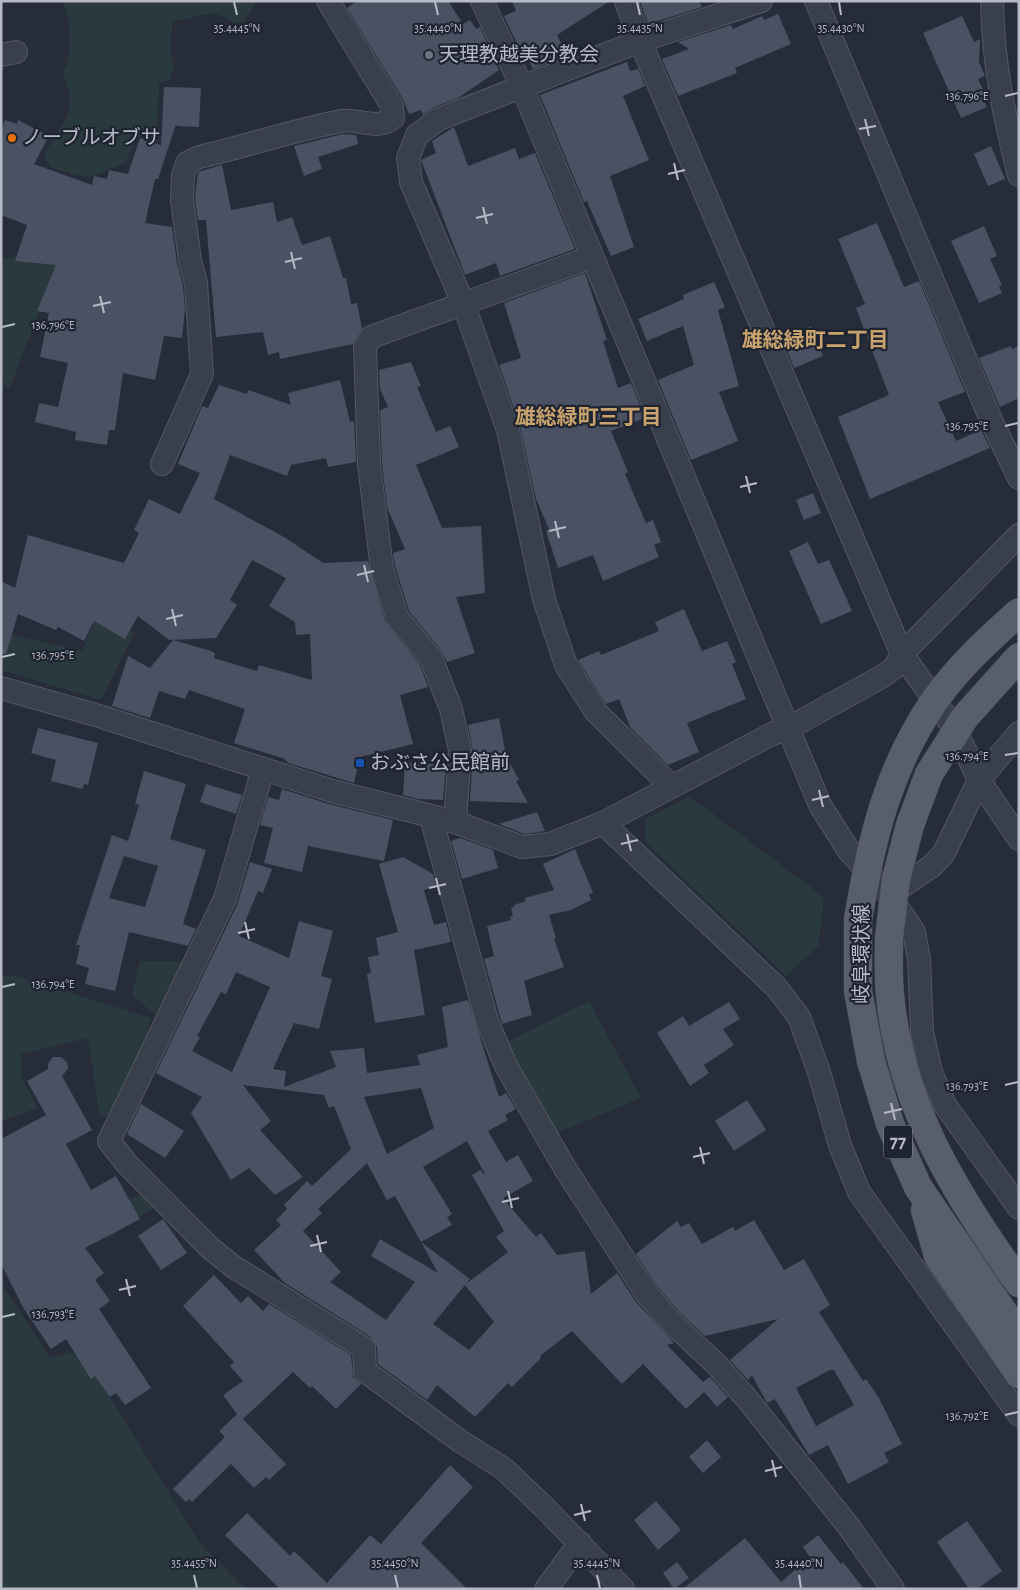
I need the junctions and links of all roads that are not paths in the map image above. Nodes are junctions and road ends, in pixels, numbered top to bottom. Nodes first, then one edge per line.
1 (328, 1) edge
2 (482, 1) edge
3 (626, 1) edge
4 (761, 1) edge
5 (816, 1) edge
6 (992, 1) edge
7 (640, 41) junction
8 (522, 87) junction
9 (1019, 175) edge
10 (592, 257) junction
11 (463, 303) junction
12 (162, 464) dead end
13 (1019, 478) edge
14 (1019, 536) edge
15 (1019, 612) edge
16 (902, 654) junction
17 (1019, 657) edge
18 (1, 688) edge
19 (787, 728) junction
20 (1019, 733) edge
21 (262, 769) junction
22 (979, 780) junction
23 (671, 786) junction
24 (431, 817) junction
25 (455, 822) junction
26 (603, 823) junction
27 (1019, 839) edge
28 (889, 896) junction
29 (954, 1186) junction
30 (918, 1187) junction
31 (1019, 1208) edge
32 (1019, 1262) edge
33 (1019, 1283) edge
34 (1019, 1334) edge
35 (1019, 1374) edge
36 (1019, 1414) edge
37 (580, 1543) junction
38 (546, 1589) edge
39 (623, 1589) edge
40 (893, 1589) edge

1 - 12 street
2 - 8 street
3 - 7 street
4 - 7 street
5 - 13 street
6 - 9 street
7 - 8 street
7 - 16 street
8 - 10 street
8 - 11 street
10 - 11 street
10 - 19 street
11 - 23 street
11 - 25 street
14 - 16 street
15 - 30 main road, 岐阜環状線 / 77, bridge
16 - 19 street
16 - 22 street
17 - 29 main road, 岐阜環状線 / 77, bridge
18 - 21 street
19 - 23 street
19 - 28 street
20 - 22 street
21 - 24 street
21 - 37 street
22 - 27 street
22 - 28 street
23 - 26 street
24 - 25 street
24 - 40 street
25 - 26 street
26 - 36 street
28 - 31 street
29 - 32 main road, 77
29 - 33 main road, 岐阜環状線 / 77
30 - 34 main road, 岐阜環状線 / 77
30 - 35 main road, 77
37 - 38 street
37 - 39 street

